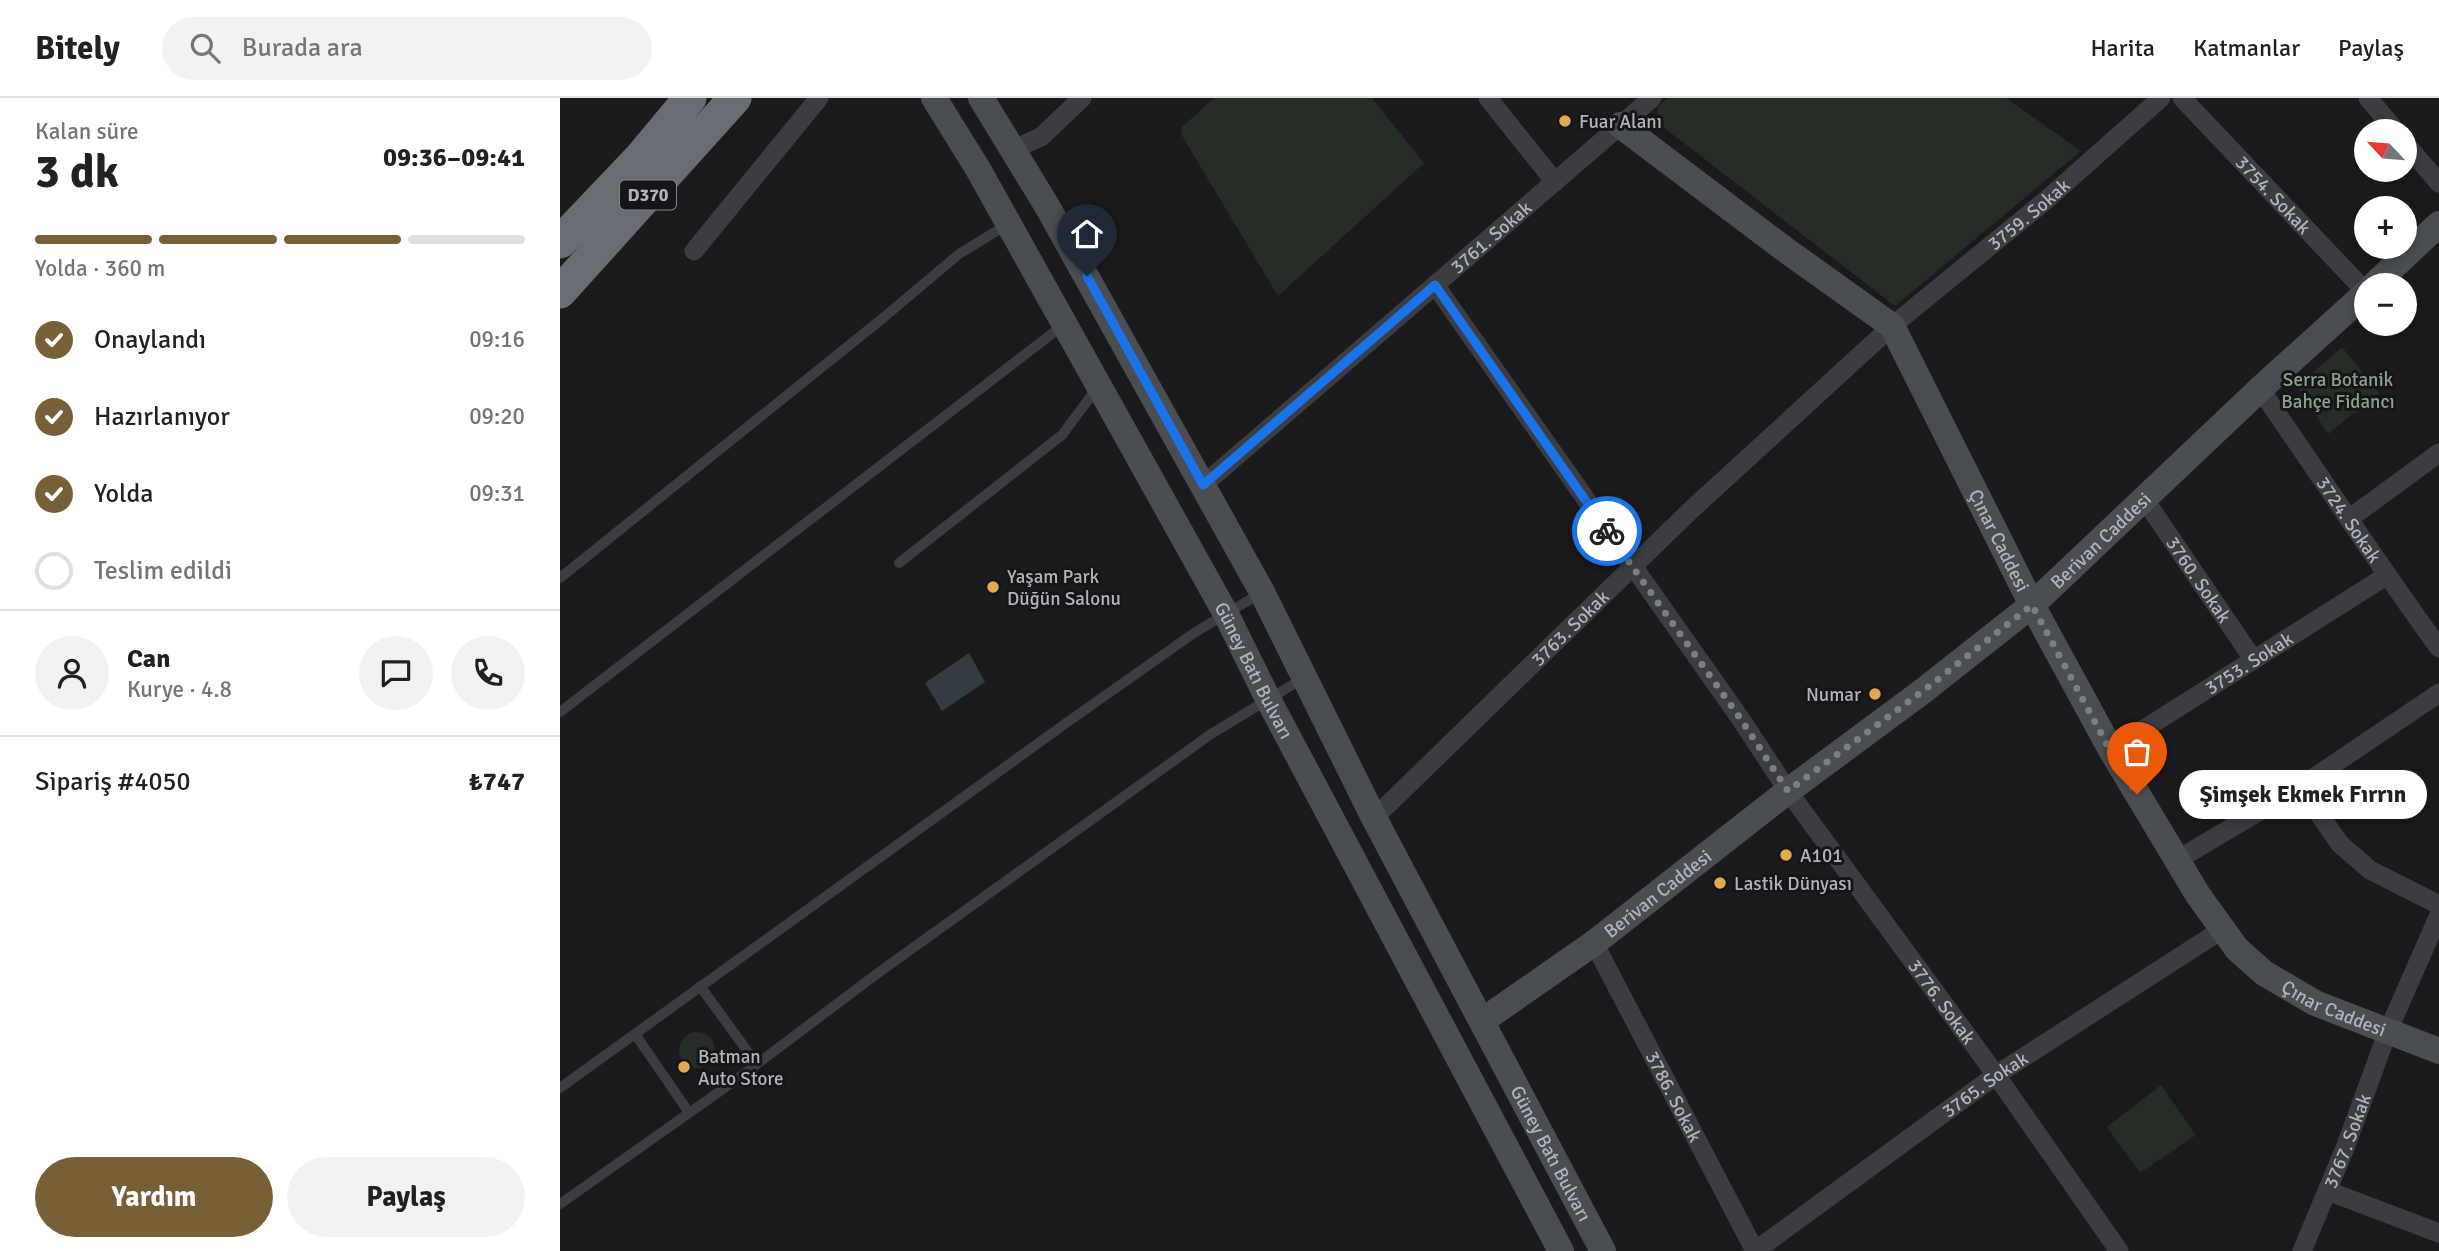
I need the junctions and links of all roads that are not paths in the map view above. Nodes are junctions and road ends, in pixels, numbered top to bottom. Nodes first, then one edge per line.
1 (690, 98) edge
2 (735, 98) edge
3 (819, 98) edge
4 (934, 98) edge
5 (981, 98) edge
6 (1082, 98) edge
7 (1488, 98) edge
8 (1653, 98) edge
9 (2161, 98) edge
10 (2182, 98) edge
11 (2368, 98) edge
12 (2386, 119) edge
13 (1620, 125) junction
14 (1013, 149) junction
15 (2417, 157) edge
16 (1555, 182) junction
17 (2439, 183) edge
18 (1009, 223) junction
19 (2439, 224) edge
20 (560, 242) edge
21 (694, 251) dead end
22 (2387, 273) edge
23 (2354, 279) edge
24 (1435, 285) junction
25 (560, 292) edge
26 (2354, 303) edge
27 (1065, 324) junction
28 (1892, 326) junction
29 (1099, 385) junction
30 (2260, 389) junction
31 (2439, 453) edge
32 (1203, 485) junction
33 (2145, 500) junction
34 (2350, 518) junction
35 (899, 563) dead end
36 (1632, 567) junction
37 (2386, 576) junction
38 (560, 578) edge
39 (1262, 592) junction
40 (2032, 605) junction
41 (1226, 614) junction
42 (2439, 648) edge
43 (2253, 659) junction
44 (1303, 678) junction
45 (2439, 693) edge
46 (1268, 699) junction
47 (560, 712) edge
48 (2110, 750) junction
49 (2300, 787) junction
50 (1788, 791) junction
51 (1374, 818) junction
52 (2177, 860) junction
53 (2439, 905) edge
54 (2439, 915) edge
55 (2223, 929) junction
56 (1594, 943) junction
57 (700, 986) junction
58 (1482, 1021) junction
59 (2388, 1031) junction
60 (635, 1034) junction
61 (2439, 1051) edge
62 (756, 1063) junction
63 (1996, 1075) junction
64 (560, 1088) edge
65 (688, 1111) junction
66 (2328, 1191) junction
67 (560, 1204) edge
68 (2439, 1233) edge
69 (1561, 1251) edge
70 (1603, 1251) edge
71 (1755, 1251) edge
72 (2119, 1251) edge
73 (2302, 1251) edge

1 - 20 highway, D370
2 - 25 highway, D370
3 - 21 street
4 - 18 street, Güney Batı Bulvarı
5 - 14 street, Güney Batı Bulvarı
6 - 14 street
7 - 16 street
8 - 13 street, 3761. Sokak
9 - 28 street, 3759. Sokak
10 - 23 street, 3754. Sokak
11 - 12 street
13 - 16 street, 3761. Sokak
13 - 28 street, Çınar Caddesi
14 - 32 street, Güney Batı Bulvarı
15 - 17 street
16 - 24 street, 3761. Sokak
18 - 27 street, Güney Batı Bulvarı
18 - 38 lane
19 - 22 street
24 - 32 street, 3761. Sokak
24 - 36 street, 3776. Sokak
26 - 30 street, Berivan Caddesi
27 - 29 street, Güney Batı Bulvarı
27 - 47 lane
28 - 36 street, 3763. Sokak
28 - 40 street, Çınar Caddesi
29 - 35 lane
29 - 41 street, Güney Batı Bulvarı
30 - 33 street, Berivan Caddesi
30 - 34 street, 3724. Sokak
31 - 34 street
32 - 39 street, Güney Batı Bulvarı
33 - 40 street, Berivan Caddesi
33 - 43 street, 3760. Sokak
34 - 37 street, 3724. Sokak
36 - 50 street, 3776. Sokak
36 - 51 street, 3763. Sokak
37 - 42 street, 3724. Sokak
37 - 43 street, 3753. Sokak
39 - 41 lane
39 - 44 street, Güney Batı Bulvarı
40 - 48 street, Çınar Caddesi
40 - 50 street, Berivan Caddesi
41 - 46 street, Güney Batı Bulvarı
41 - 57 lane
43 - 48 street, 3753. Sokak
44 - 46 lane
44 - 51 street, Güney Batı Bulvarı
45 - 49 street
46 - 62 lane
46 - 69 street, Güney Batı Bulvarı
48 - 52 street, Çınar Caddesi
49 - 52 street
49 - 53 street
50 - 56 street, Berivan Caddesi
50 - 63 street, 3776. Sokak
51 - 58 street, Güney Batı Bulvarı
52 - 55 street, Çınar Caddesi
54 - 59 street, 3767. Sokak
55 - 59 street, Çınar Caddesi
55 - 63 street, 3765. Sokak
56 - 58 street, Berivan Caddesi
56 - 71 street, 3786. Sokak
57 - 60 lane
57 - 62 lane
58 - 70 street, Güney Batı Bulvarı
59 - 61 street, Çınar Caddesi
59 - 66 street, 3767. Sokak
60 - 64 lane
60 - 65 lane
62 - 65 lane
63 - 71 street, 3765. Sokak
63 - 72 street, 3776. Sokak
65 - 67 lane
66 - 68 street
66 - 73 street, 3767. Sokak

